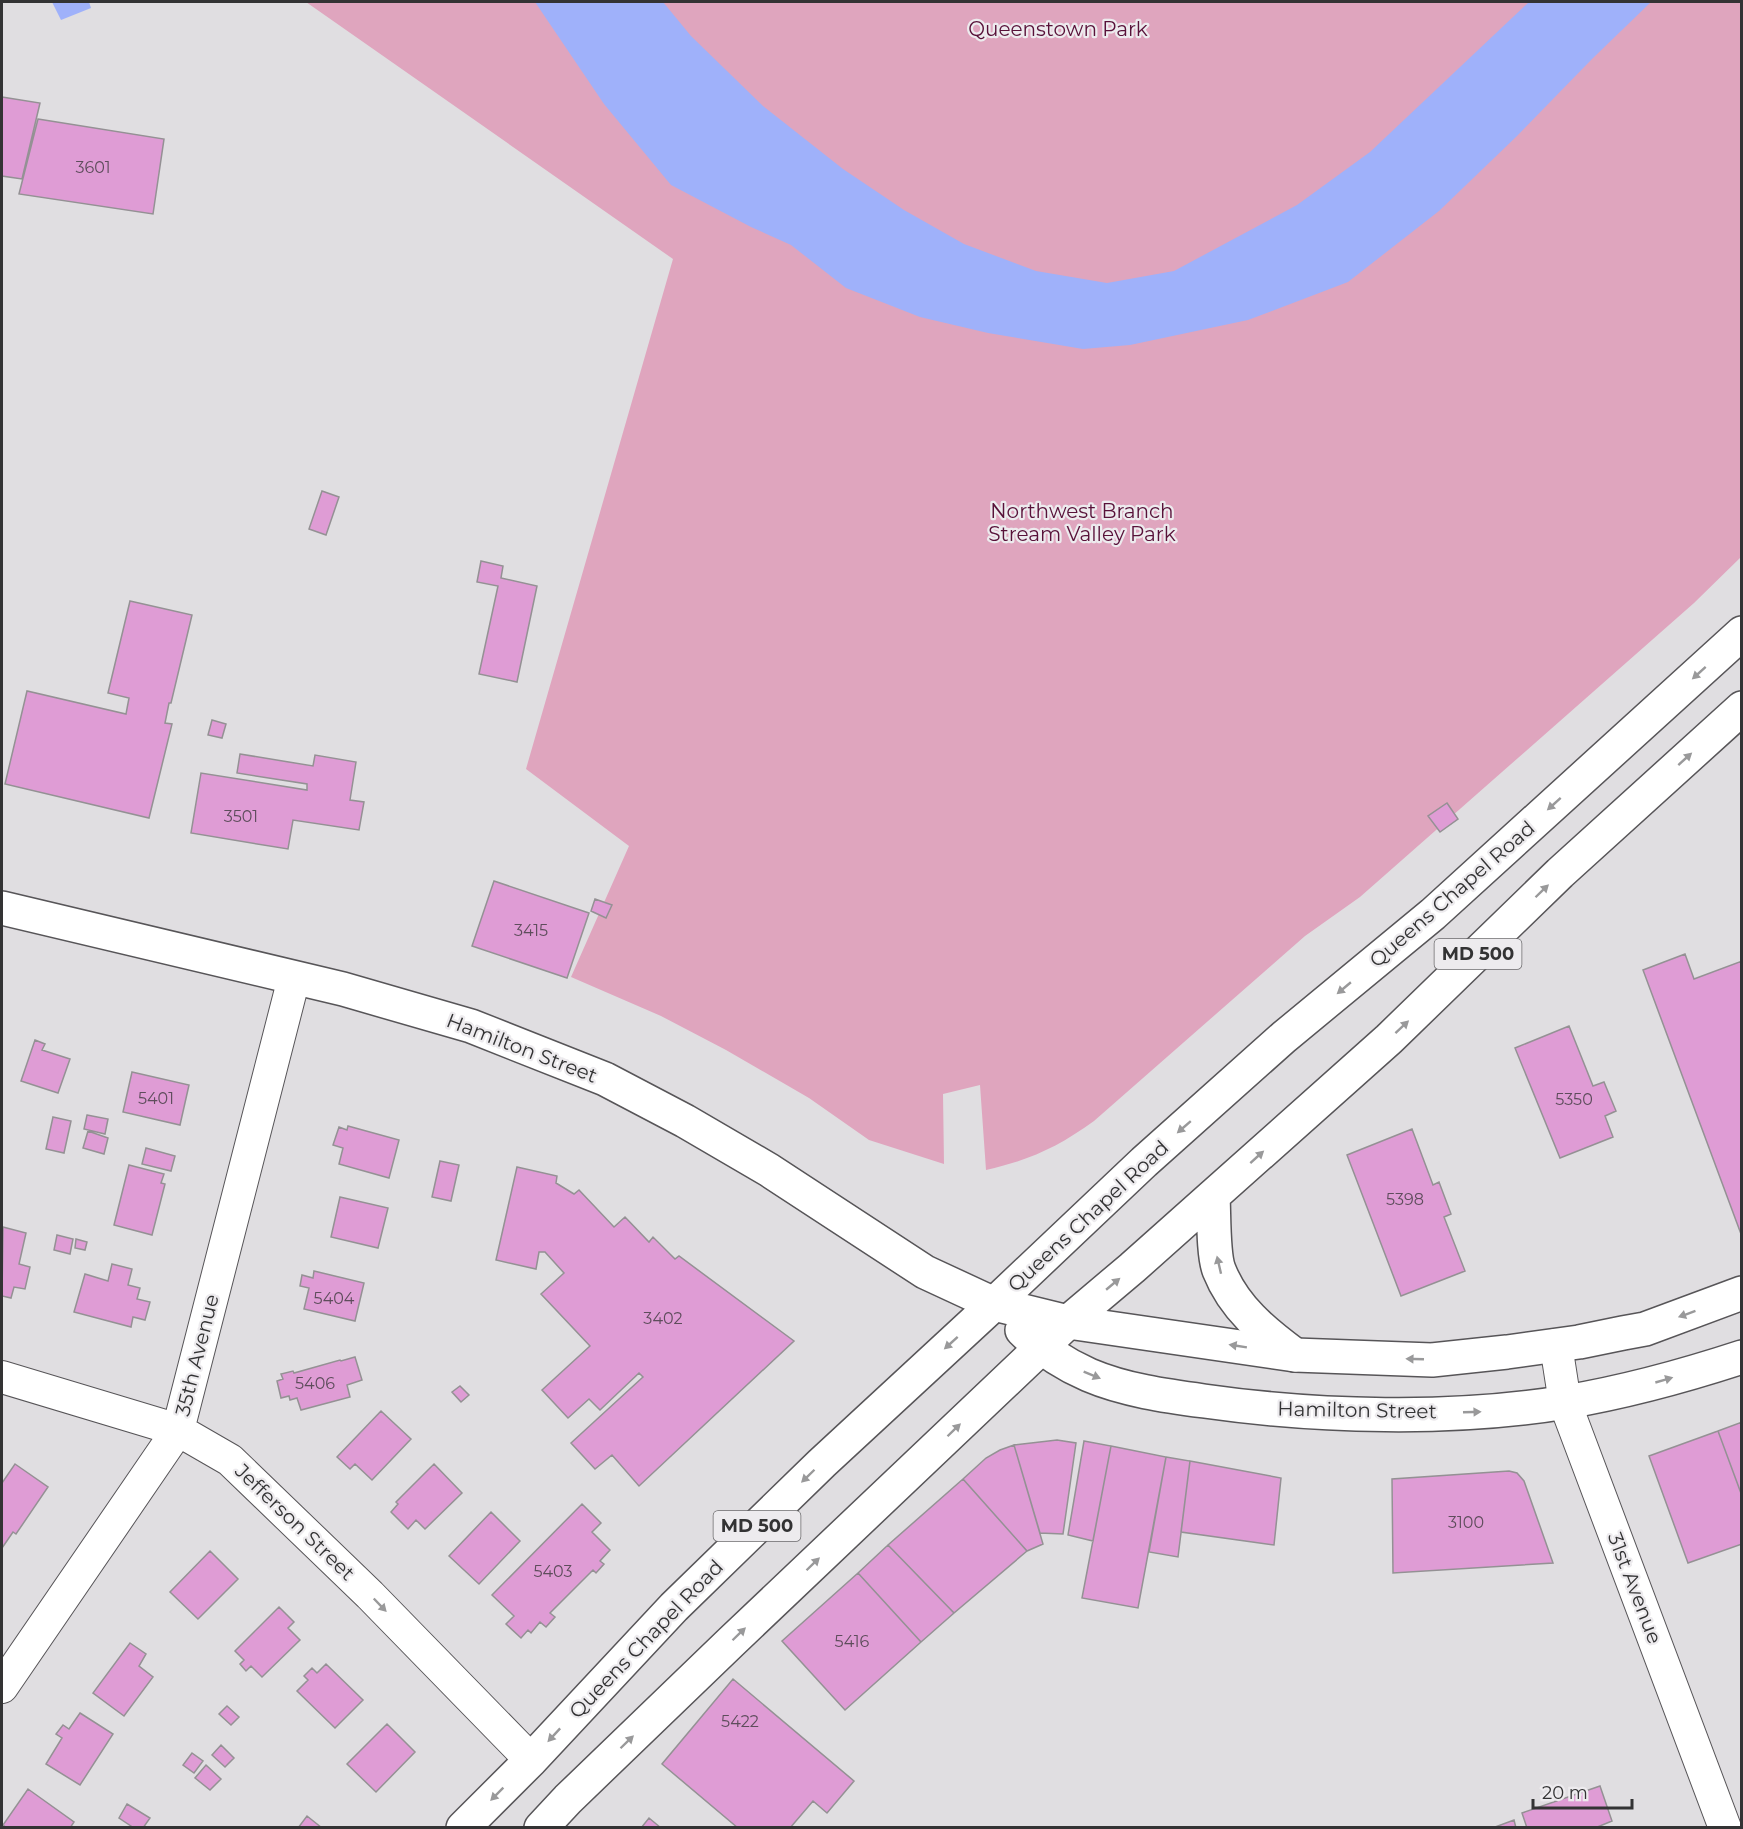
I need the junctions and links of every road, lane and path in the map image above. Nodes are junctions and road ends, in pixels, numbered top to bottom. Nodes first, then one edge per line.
1 (1742, 633) edge
2 (1742, 708) edge
3 (2, 908) edge
4 (294, 978) junction
5 (1213, 1196) junction
6 (1742, 1293) edge
7 (994, 1304) junction
8 (1068, 1322) junction
9 (1556, 1346) junction
10 (1041, 1348) junction
11 (1295, 1355) junction
12 (1742, 1357) edge
13 (2, 1377) edge
14 (1565, 1403) junction
15 (178, 1430) junction
16 (2, 1687) edge
17 (531, 1760) junction
18 (463, 1827) edge
19 (541, 1827) edge
20 (1725, 1827) edge

1 -> 7 main road, Queens Chapel Road / MD 500
5 -> 2 main road, MD 500
3 - 4 main road, Hamilton Street
4 - 7 main road, Hamilton Street
4 - 15 street, 35th Avenue
8 -> 5 main road, MD 500
11 -> 5 main road
6 -> 9 main road, Hamilton Street
7 - 8 main road, Hamilton Street
7 - 10 main road, Hamilton Street
7 -> 17 main road, Queens Chapel Road / MD 500
8 - 10 main road, MD 500
11 -> 8 main road, Hamilton Street
9 -> 11 main road, Hamilton Street
9 - 14 street, 31st Avenue
10 -> 14 main road, Hamilton Street
19 -> 10 main road, MD 500
14 -> 12 main road, Hamilton Street
13 - 15 street, Jefferson Street
14 - 20 street, 31st Avenue
15 - 16 street, 35th Avenue
15 -> 17 street, Jefferson Street
17 -> 18 main road, Queens Chapel Road / MD 500

